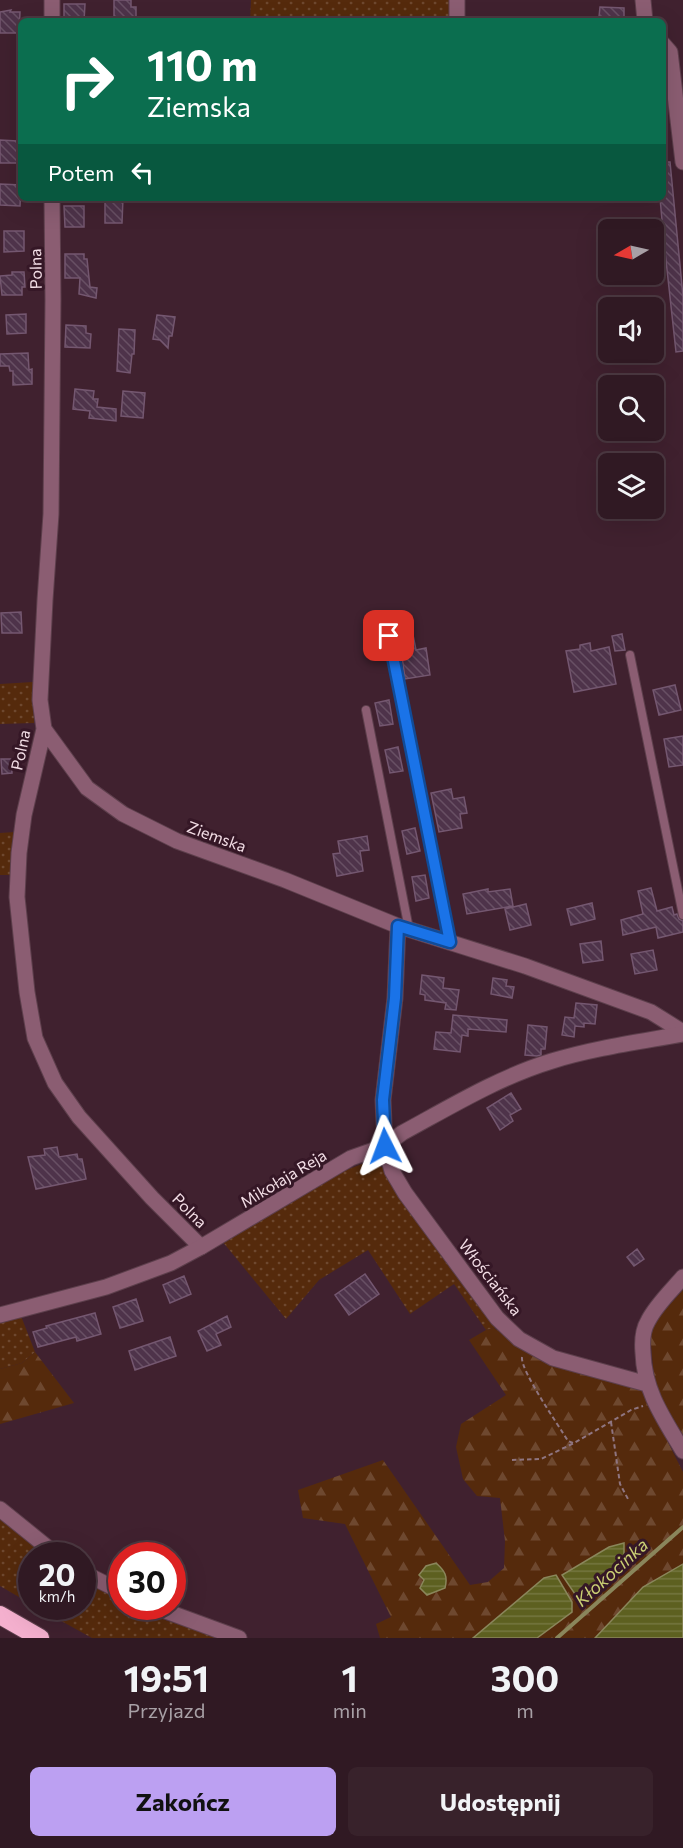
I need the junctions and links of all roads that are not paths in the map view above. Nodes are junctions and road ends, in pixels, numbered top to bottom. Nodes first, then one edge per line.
1 (52, 0) edge
2 (457, 0) edge
3 (643, 0) edge
4 (51, 18) edge
5 (457, 18) edge
6 (645, 18) edge
7 (666, 49) edge
8 (683, 162) edge
9 (52, 201) edge
10 (389, 636) dead end
11 (630, 655) dead end
12 (366, 710) dead end
13 (44, 729) junction
14 (683, 915) edge
15 (404, 928) junction
16 (450, 942) junction
17 (683, 1033) edge
18 (385, 1146) junction
19 (201, 1247) junction
20 (683, 1277) edge
21 (0, 1315) edge
22 (647, 1384) junction
23 (683, 1451) edge
24 (0, 1509) edge
25 (41, 1542) edge
26 (0, 1615) edge
27 (186, 1619) edge
28 (40, 1638) edge
29 (239, 1638) edge

1 - 4 street
2 - 5 street
3 - 6 street
7 - 8 street
9 - 13 street, Polna
10 - 16 lane
11 - 14 lane
12 - 15 lane
13 - 15 street, Ziemska
13 - 19 street, Polna
15 - 16 street, Ziemska
15 - 18 street, Włościańska
16 - 17 street, Ziemska
17 - 18 street, Mikołaja Reja
18 - 19 street, Mikołaja Reja
18 - 22 street, Włościańska
19 - 21 street, Mikołaja Reja
20 - 22 street
22 - 23 street
24 - 25 street
26 - 28 highway
27 - 29 street

